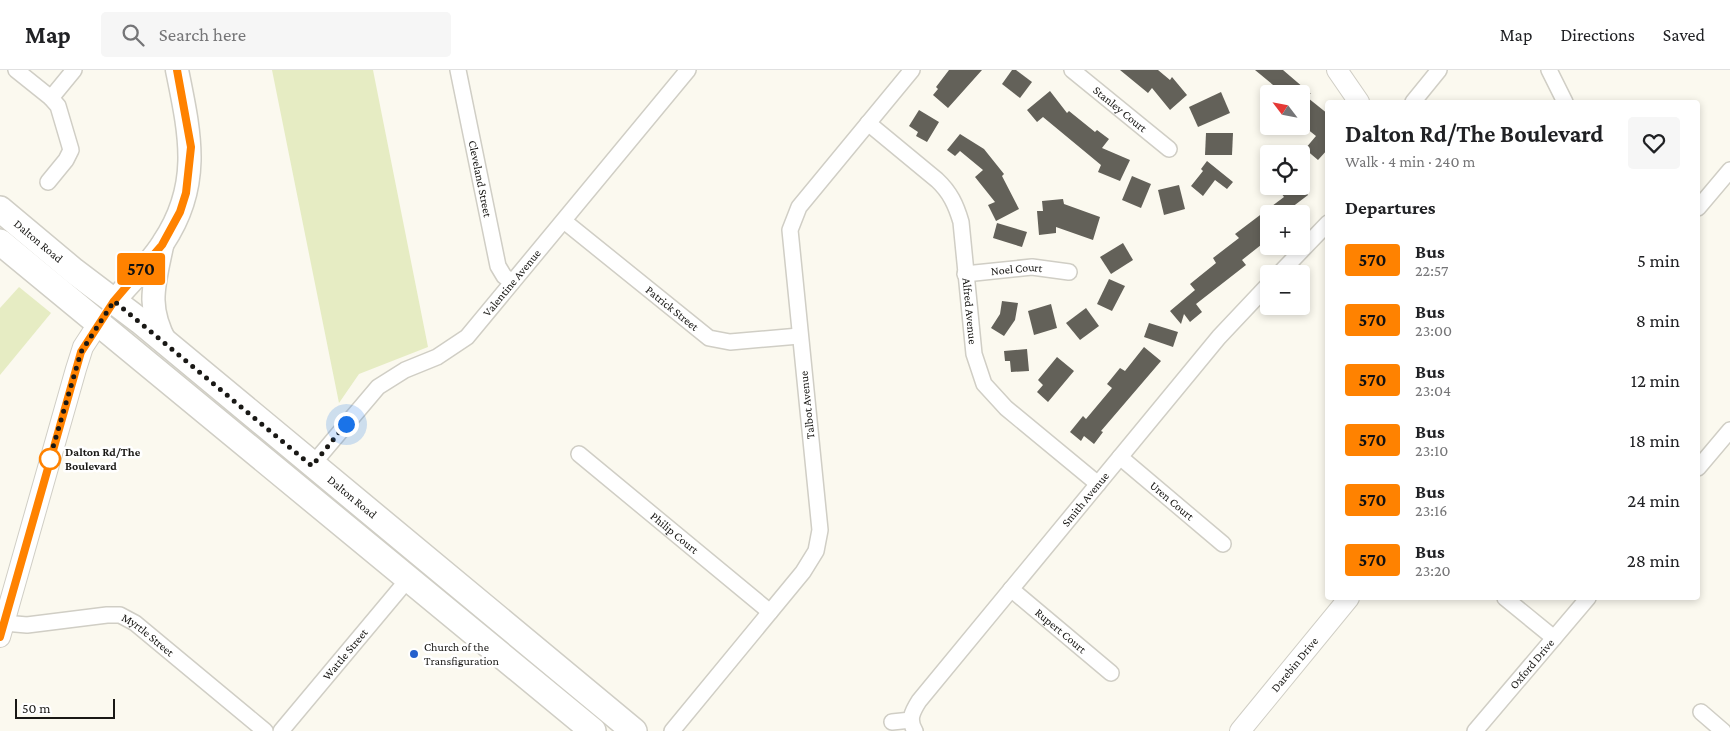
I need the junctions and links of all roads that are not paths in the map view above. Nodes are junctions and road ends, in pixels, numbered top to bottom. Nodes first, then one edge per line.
1 (16, 70) edge
2 (74, 70) edge
3 (177, 70) edge
4 (458, 70) edge
5 (688, 70) edge
6 (912, 70) edge
7 (1072, 70) edge
8 (1337, 70) edge
9 (1439, 70) edge
10 (1549, 70) edge
11 (1355, 96) edge
12 (51, 98) junction
13 (1415, 100) edge
14 (1564, 100) edge
15 (868, 123) junction
16 (1169, 149) dead end
17 (1730, 170) edge
18 (48, 182) dead end
19 (1700, 206) edge
20 (0, 209) edge
21 (564, 221) junction
22 (1325, 227) edge
23 (0, 242) edge
24 (162, 245) junction
25 (1288, 265) edge
26 (1068, 272) dead end
27 (965, 274) junction
28 (512, 282) junction
29 (1260, 294) edge
30 (114, 301) junction
31 (98, 324) junction
32 (799, 336) junction
33 (167, 343) junction
34 (1730, 430) edge
35 (579, 454) dead end
36 (1120, 457) junction
37 (312, 466) junction
38 (1700, 466) edge
39 (1098, 484) junction
40 (1223, 544) dead end
41 (409, 578) junction
42 (1011, 590) junction
43 (1347, 600) edge
44 (1507, 600) edge
45 (1586, 600) edge
46 (770, 612) junction
47 (2, 630) edge
48 (1554, 638) junction
49 (1111, 672) dead end
50 (1701, 712) dead end
51 (892, 722) dead end
52 (913, 726) edge
53 (265, 731) edge
54 (281, 731) edge
55 (594, 731) edge
56 (634, 731) edge
57 (672, 731) edge
58 (1240, 731) edge
59 (1475, 731) edge
60 (1723, 731) edge

1 - 12 street
2 - 12 street
3 - 24 main road
4 - 28 street, Cleveland Street
5 - 21 street, Valentine Avenue
6 - 15 street, Talbot Avenue
7 - 16 street, Stanley Court
8 - 11 street
9 - 13 street
10 - 14 street
12 - 18 street
15 - 27 street, Alfred Avenue
15 - 32 street, Talbot Avenue
17 - 19 street
20 - 30 main road, Dalton Road
21 - 28 street, Valentine Avenue
21 - 32 street, Patrick Street
22 - 25 street
23 - 31 main road, Dalton Road
24 - 30 main road
24 - 33 main road
26 - 27 street, Noel Court
27 - 39 street, Alfred Avenue
28 - 37 street, Valentine Avenue
29 - 36 street, Smith Avenue
30 - 31 main road
30 - 33 main road, Dalton Road
31 - 41 main road, Dalton Road
31 - 47 street
32 - 46 street, Talbot Avenue
33 - 37 main road, Dalton Road
34 - 38 street
35 - 46 street, Philip Court
36 - 39 street, Smith Avenue
36 - 40 street, Uren Court
37 - 56 main road, Dalton Road
39 - 42 street, Smith Avenue
41 - 54 street, Wattle Street
41 - 55 main road, Dalton Road
42 - 49 street, Rupert Court
42 - 52 street, Smith Avenue
43 - 58 street, Darebin Drive
44 - 48 street
45 - 48 street, Oxford Drive
46 - 57 street, Talbot Avenue
47 - 53 street, Myrtle Street
48 - 59 street, Oxford Drive
50 - 60 street
51 - 52 street, Smith Avenue

